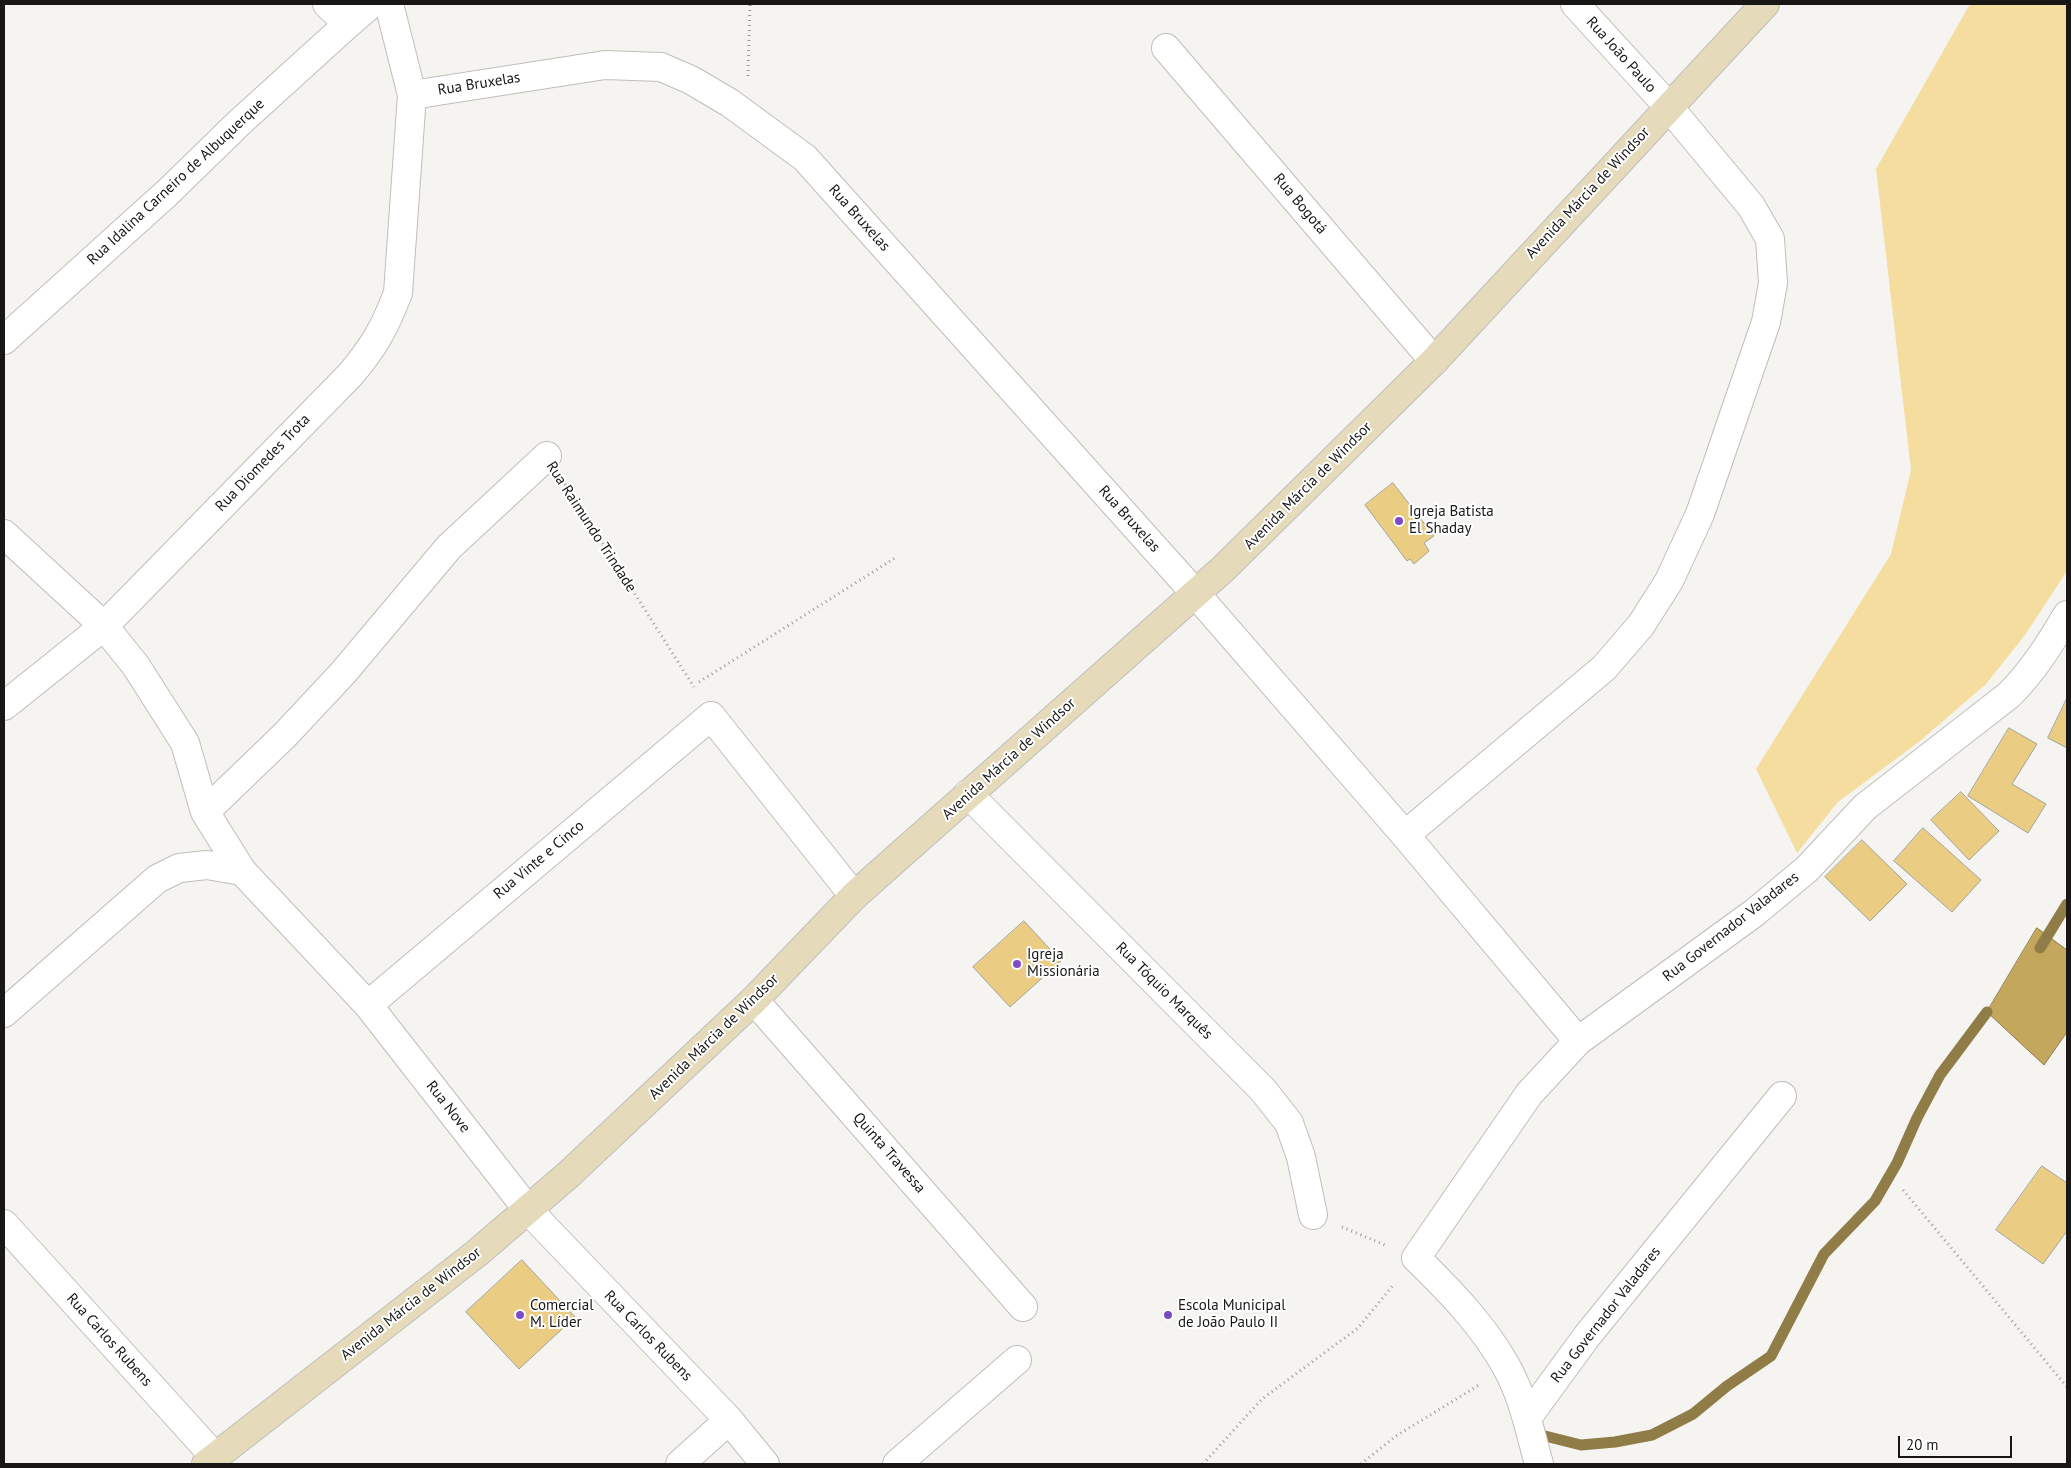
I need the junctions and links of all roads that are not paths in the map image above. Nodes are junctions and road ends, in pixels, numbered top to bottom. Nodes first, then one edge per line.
1 (327, 4) edge
2 (371, 4) edge
3 (389, 4) edge
4 (1575, 4) edge
5 (1765, 4) edge
6 (348, 24) junction
7 (1166, 48) dead end
8 (412, 95) junction
9 (1668, 106) junction
10 (4, 340) edge
11 (1434, 361) junction
12 (547, 456) road end
13 (4, 534) edge
14 (1195, 592) junction
15 (2067, 615) edge
16 (104, 626) junction
17 (4, 706) edge
18 (968, 794) junction
19 (205, 812) junction
20 (1405, 835) junction
21 (242, 871) junction
22 (854, 896) junction
23 (754, 1000) junction
24 (368, 1005) junction
25 (4, 1013) edge
26 (1578, 1042) junction
27 (1782, 1096) dead end
28 (528, 1210) junction
29 (1313, 1216) road end
30 (4, 1224) edge
31 (1023, 1306) dead end
32 (1017, 1360) dead end
33 (1527, 1418) junction
34 (729, 1420) junction
35 (211, 1460) edge
36 (680, 1464) edge
37 (765, 1464) edge
38 (897, 1464) edge
39 (1539, 1464) edge

1 - 6 street
2 - 6 street, Rua Idalina Carneiro de Albuquerque
3 - 8 street, Rua Diomedes Trota
4 - 9 street, Rua João Paulo
5 - 9 street, Avenida Márcia de Windsor
6 - 10 street, Rua Idalina Carneiro de Albuquerque
7 - 11 street, Rua Bogotá
8 - 14 street, Rua Bruxelas
8 - 16 street, Rua Diomedes Trota
9 - 11 street, Avenida Márcia de Windsor
9 - 20 street, Rua João Paulo
11 - 14 street, Avenida Márcia de Windsor
12 - 19 street, Rua Raimundo Trindade
13 - 16 street
14 - 18 street, Avenida Márcia de Windsor
14 - 20 street, Rua Bruxelas
15 - 26 street, Rua Governador Valadares
16 - 17 street
16 - 19 street
18 - 22 street, Avenida Márcia de Windsor
18 - 29 street, Rua Tóquio Marquês
19 - 21 street
20 - 26 street, Rua Bruxelas
21 - 24 street, Rua Nove
21 - 25 street
22 - 23 street, Avenida Márcia de Windsor
22 - 24 street, Rua Vinte e Cinco
23 - 28 street, Avenida Márcia de Windsor
23 - 31 street, Quinta Travessa
24 - 28 street, Rua Nove
26 - 33 street, Rua Governador Valadares
27 - 33 street, Rua Governador Valadares
28 - 34 street, Rua Carlos Rubens
28 - 35 street, Avenida Márcia de Windsor
30 - 35 street, Rua Carlos Rubens
32 - 38 street
33 - 39 street
34 - 36 street
34 - 37 street, Rua Carlos Rubens

